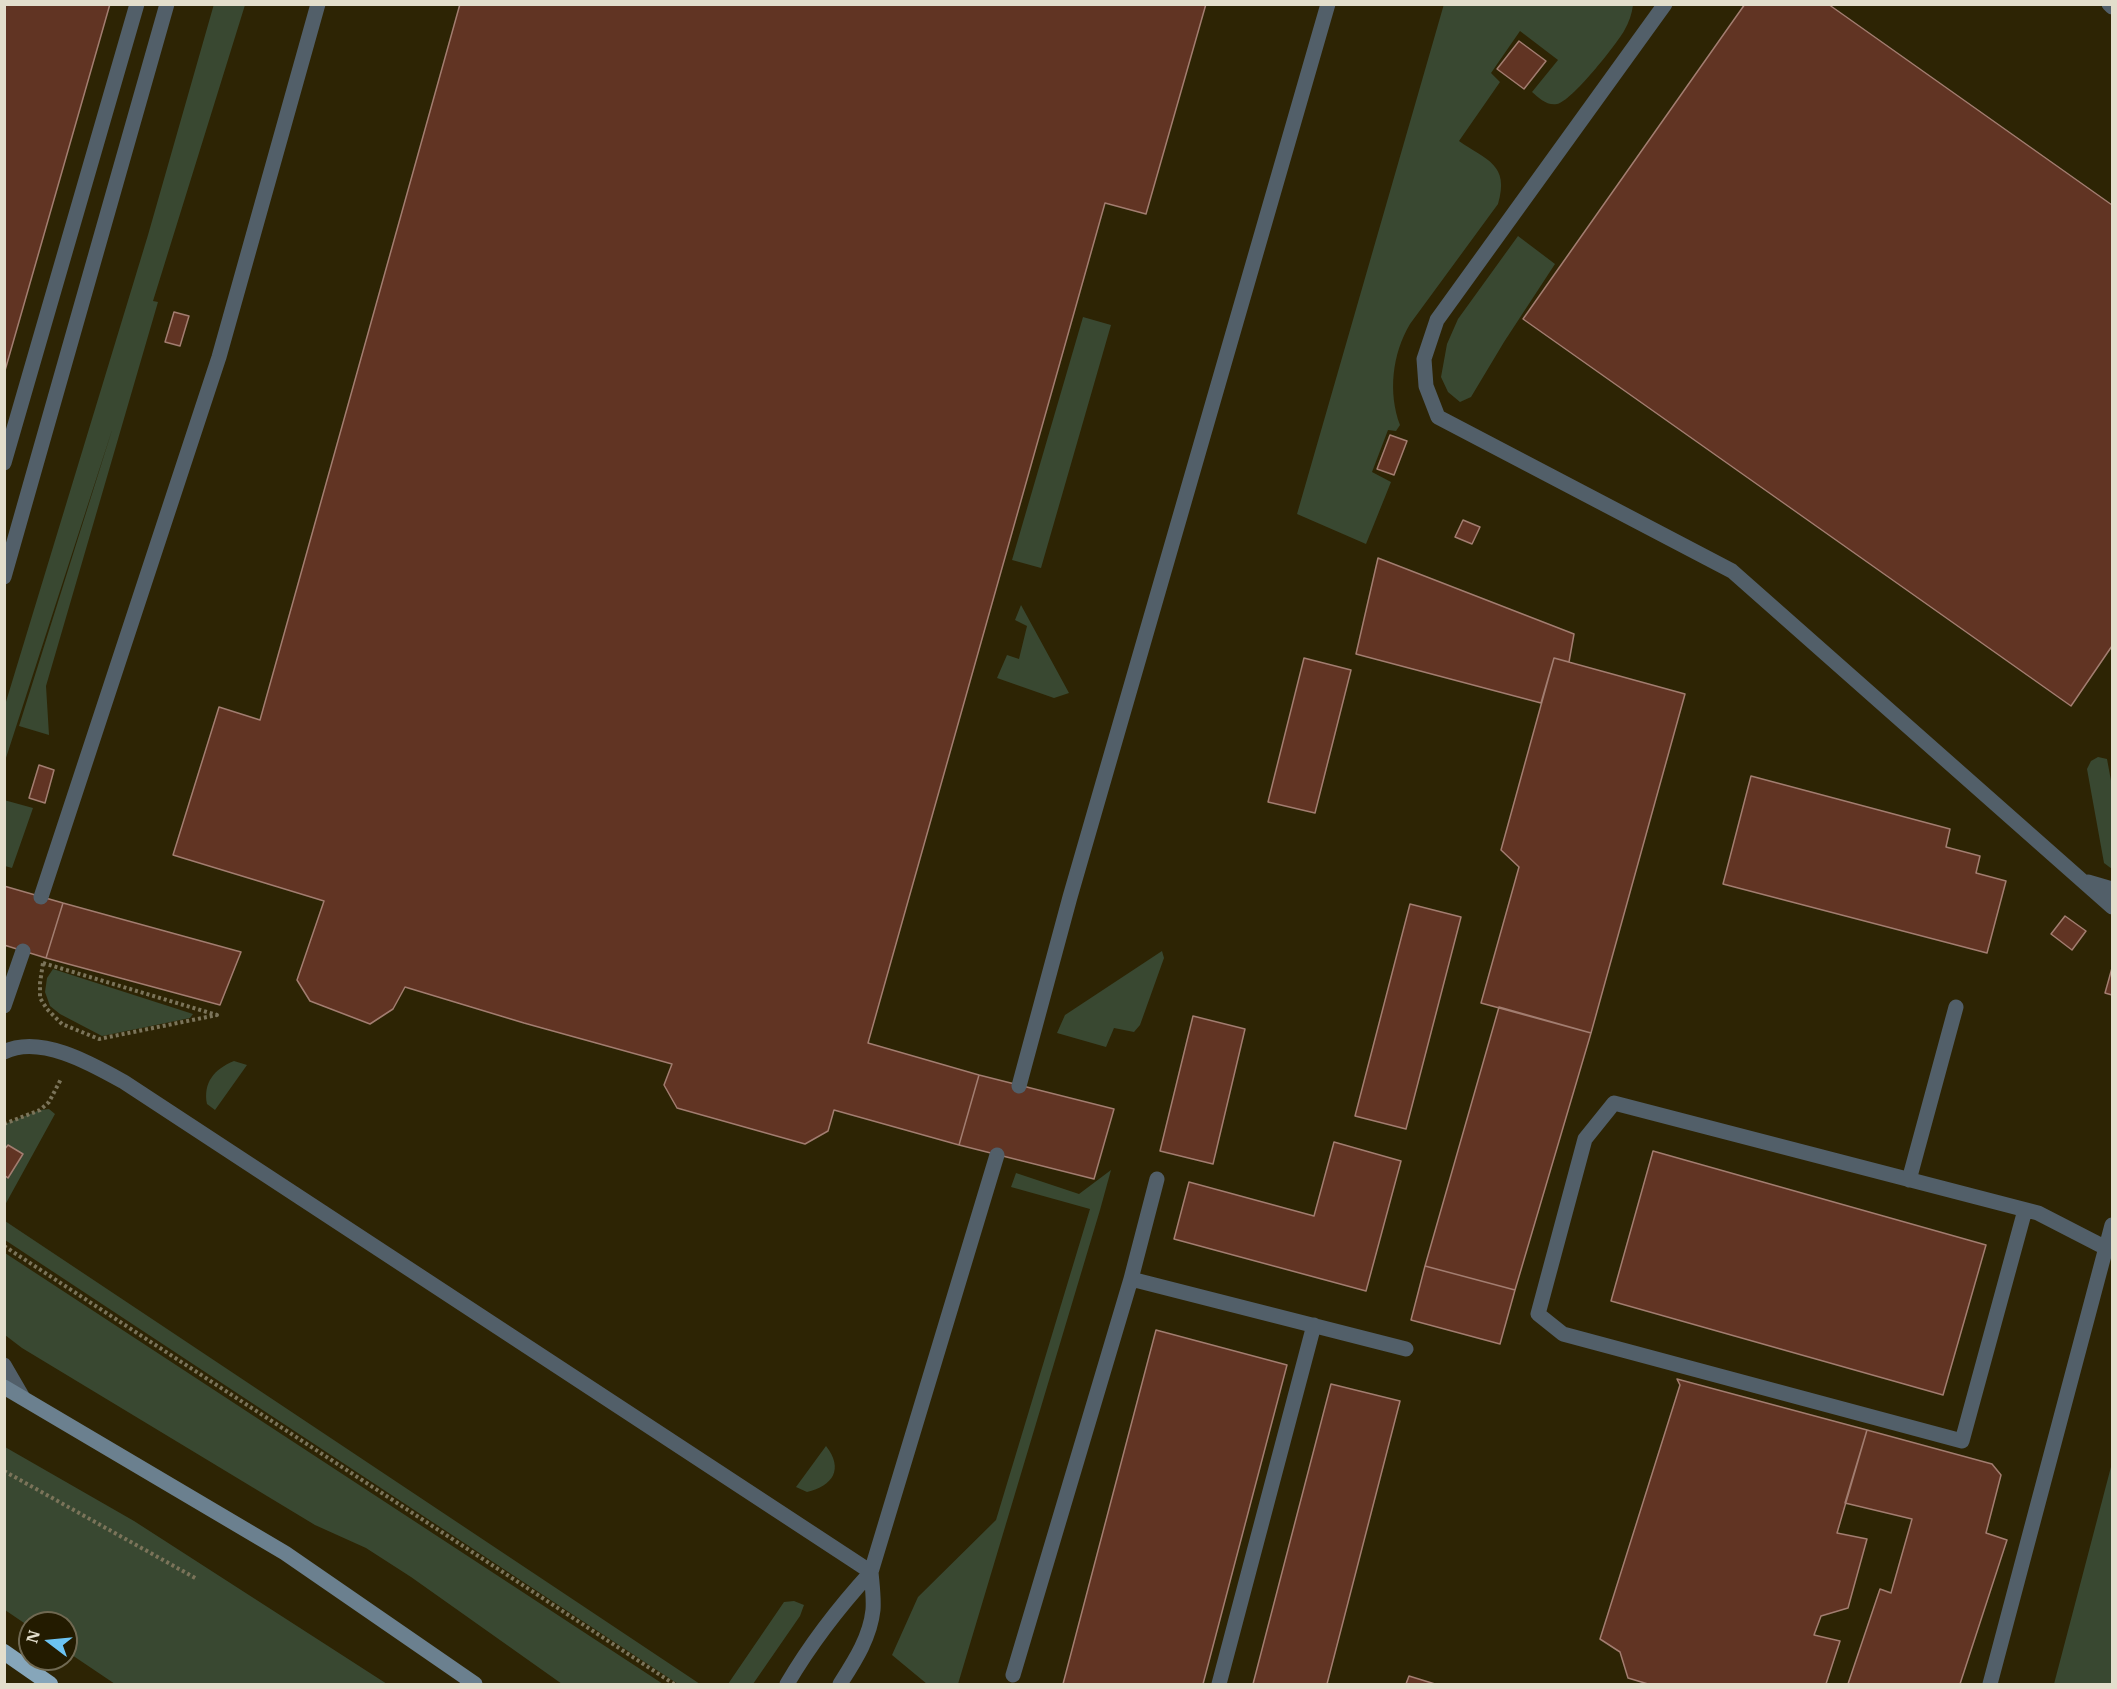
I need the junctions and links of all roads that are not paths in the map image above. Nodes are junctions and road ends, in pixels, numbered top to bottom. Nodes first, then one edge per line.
1 (136, 4) edge
2 (167, 4) edge
3 (318, 4) edge
4 (1328, 4) edge
5 (1665, 4) edge
6 (2109, 4) edge
7 (2112, 7) edge
8 (4, 463) edge
9 (4, 578) edge
10 (2082, 880) junction
11 (2112, 889) edge
12 (41, 897) dead end
13 (2112, 907) edge
14 (23, 951) dead end
15 (4, 1006) edge
16 (1956, 1007) dead end
17 (4, 1052) edge
18 (1019, 1086) dead end
19 (997, 1155) dead end
20 (1157, 1179) dead end
21 (1909, 1179) junction
22 (2025, 1210) junction
23 (2112, 1225) edge
24 (2106, 1248) junction
25 (1131, 1279) junction
26 (1314, 1325) junction
27 (1406, 1349) dead end
28 (4, 1365) edge
29 (4, 1387) edge
30 (22, 1396) junction
31 (871, 1572) junction
32 (4, 1652) edge
33 (796, 1669) junction
34 (1013, 1675) dead end
35 (50, 1684) edge
36 (475, 1684) edge
37 (781, 1684) edge
38 (787, 1684) edge
39 (840, 1684) edge
40 (1219, 1684) edge
41 (1990, 1684) edge

1 - 8 lane
2 - 9 lane
3 - 12 lane
4 - 18 lane
5 - 10 lane
6 - 7 lane
10 - 11 lane
10 - 13 lane
14 - 15 lane
16 - 21 lane
17 - 31 lane
19 - 31 lane
20 - 25 lane
21 - 22 lane
21 - 22 lane
22 - 24 lane
23 - 24 lane
24 - 41 lane
25 - 26 lane
25 - 34 lane
26 - 27 lane
26 - 40 lane
28 - 30 lane
29 - 30 main road
30 - 36 main road
31 - 33 lane
31 - 39 lane
32 - 35 highway
33 - 37 lane
33 - 38 lane

